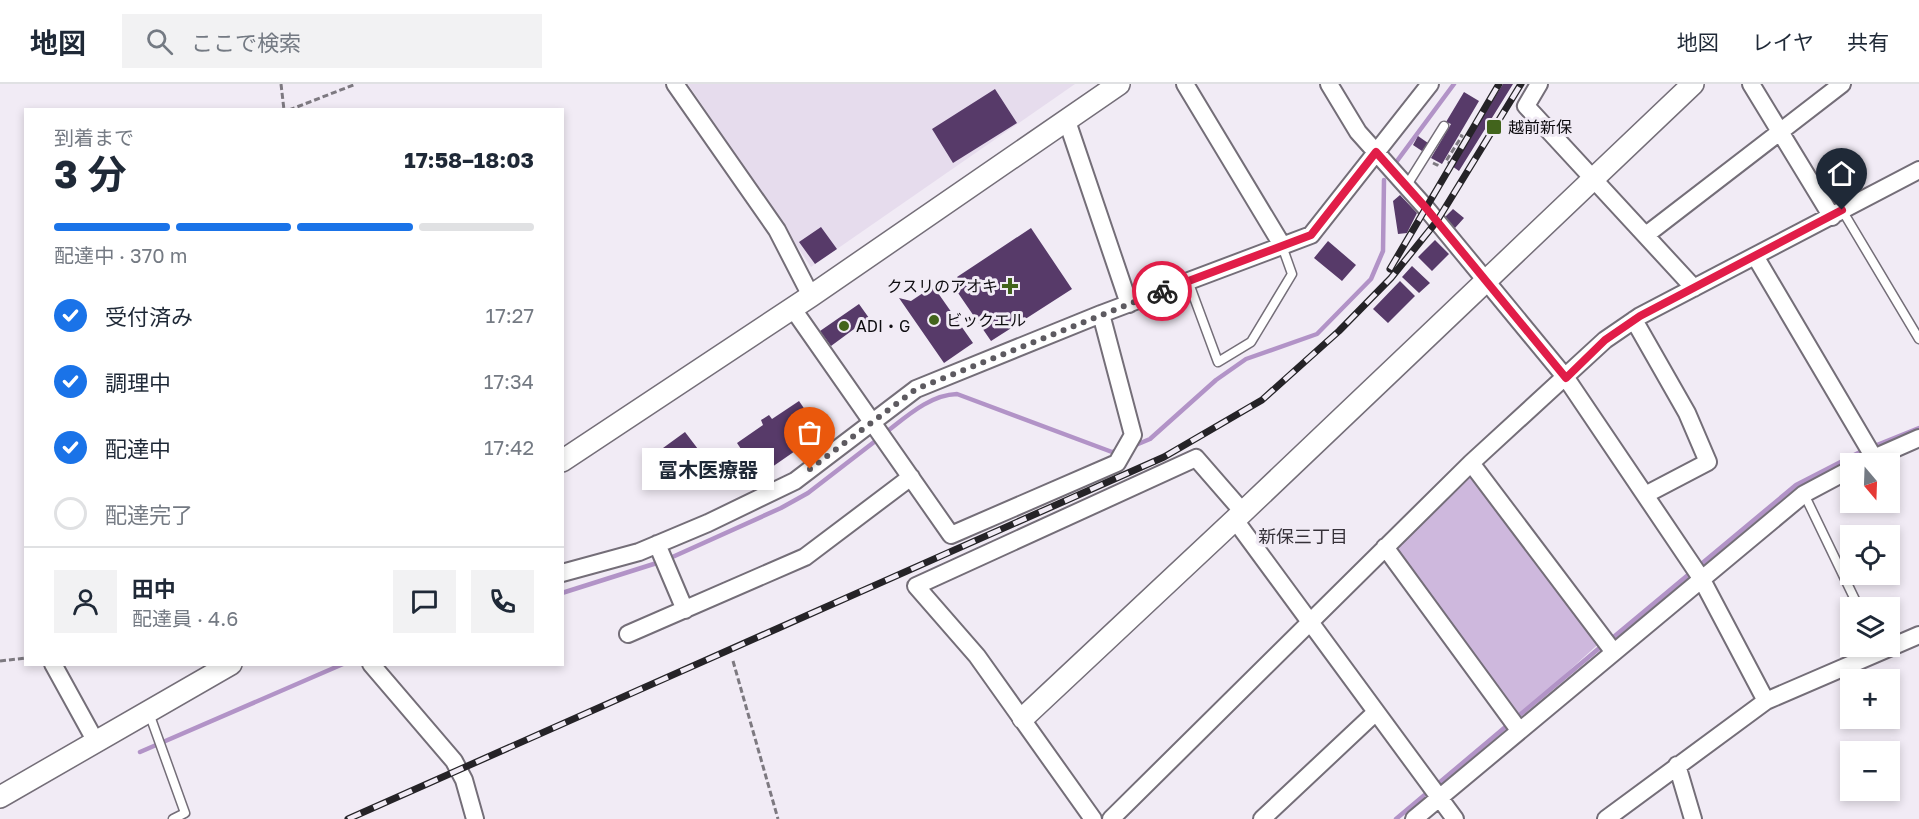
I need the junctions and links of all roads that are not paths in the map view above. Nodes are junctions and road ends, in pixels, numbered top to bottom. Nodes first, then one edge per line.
1 (675, 84) edge
2 (1119, 84) edge
3 (1185, 84) edge
4 (1329, 84) edge
5 (1430, 84) edge
6 (1539, 84) edge
7 (1693, 84) edge
8 (1751, 84) edge
9 (1842, 84) edge
10 (1067, 121) junction
11 (1444, 126) dead end
12 (1780, 132) junction
13 (1376, 152) junction
14 (1919, 170) edge
15 (1595, 178) junction
16 (1407, 185) junction
17 (1837, 214) junction
18 (1646, 235) junction
19 (1282, 245) junction
20 (1755, 256) junction
21 (1188, 281) junction
22 (1487, 281) junction
23 (1694, 288) junction
24 (812, 296) junction
25 (1129, 304) junction
26 (793, 309) junction
27 (1101, 314) junction
28 (1634, 320) junction
29 (1919, 339) edge
30 (1566, 378) junction
31 (872, 422) junction
32 (1919, 438) edge
33 (1863, 453) edge
34 (1884, 453) edge
35 (564, 460) edge
36 (1470, 463) junction
37 (1840, 475) edge
38 (911, 477) junction
39 (1804, 494) junction
40 (1646, 495) junction
41 (1239, 516) junction
42 (657, 544) junction
43 (1385, 547) junction
44 (564, 572) edge
45 (1701, 578) junction
46 (1854, 597) edge
47 (685, 610) junction
48 (1309, 620) junction
49 (628, 634) dead end
50 (1919, 635) edge
51 (1900, 642) edge
52 (1613, 651) junction
53 (1862, 657) edge
54 (54, 666) edge
55 (227, 666) edge
56 (373, 666) edge
57 (1766, 702) junction
58 (148, 711) junction
59 (1376, 712) junction
60 (1023, 718) junction
61 (1519, 730) junction
62 (96, 741) junction
63 (1677, 765) junction
64 (0, 797) edge
65 (1439, 798) junction
66 (173, 819) edge
67 (475, 819) edge
68 (1093, 819) edge
69 (1111, 819) edge
70 (1262, 819) edge
71 (1414, 819) edge
72 (1455, 819) edge
73 (1606, 819) edge
74 (1693, 819) edge

1 - 24 street
2 - 10 street
3 - 19 street
4 - 13 street
5 - 13 street
6 - 15 street
7 - 15 street
8 - 12 street
9 - 12 street
10 - 24 street
10 - 25 street
11 - 16 lane
12 - 17 street
12 - 18 street
13 - 16 street
13 - 19 street
14 - 17 street
15 - 18 street
15 - 22 street
16 - 22 street
17 - 20 street
17 - 29 lane
18 - 23 street
19 - 21 street
19 - 21 lane
20 - 23 street
20 - 33 street
21 - 25 street
22 - 30 street
22 - 41 street
23 - 28 street
24 - 26 street
25 - 27 street
26 - 31 street
26 - 35 street
27 - 31 street
27 - 38 street
28 - 30 street
28 - 40 street
30 - 36 street
30 - 40 street
31 - 38 street
31 - 42 street
32 - 34 street
36 - 43 street
36 - 52 street
37 - 39 street
38 - 47 street
39 - 45 street
39 - 46 lane
40 - 45 street
41 - 48 street
41 - 60 street
41 - 60 street
42 - 44 street
42 - 47 street
43 - 48 street
43 - 61 street
45 - 52 street
45 - 57 street
47 - 49 street
48 - 59 street
48 - 69 street
50 - 51 street
52 - 61 street
53 - 57 street
54 - 62 street
55 - 58 street
56 - 67 street
57 - 63 street
58 - 62 street
58 - 66 lane
59 - 65 street
59 - 70 street
60 - 68 street
61 - 65 street
62 - 64 street
63 - 73 street
63 - 74 street
65 - 71 street
65 - 72 street

